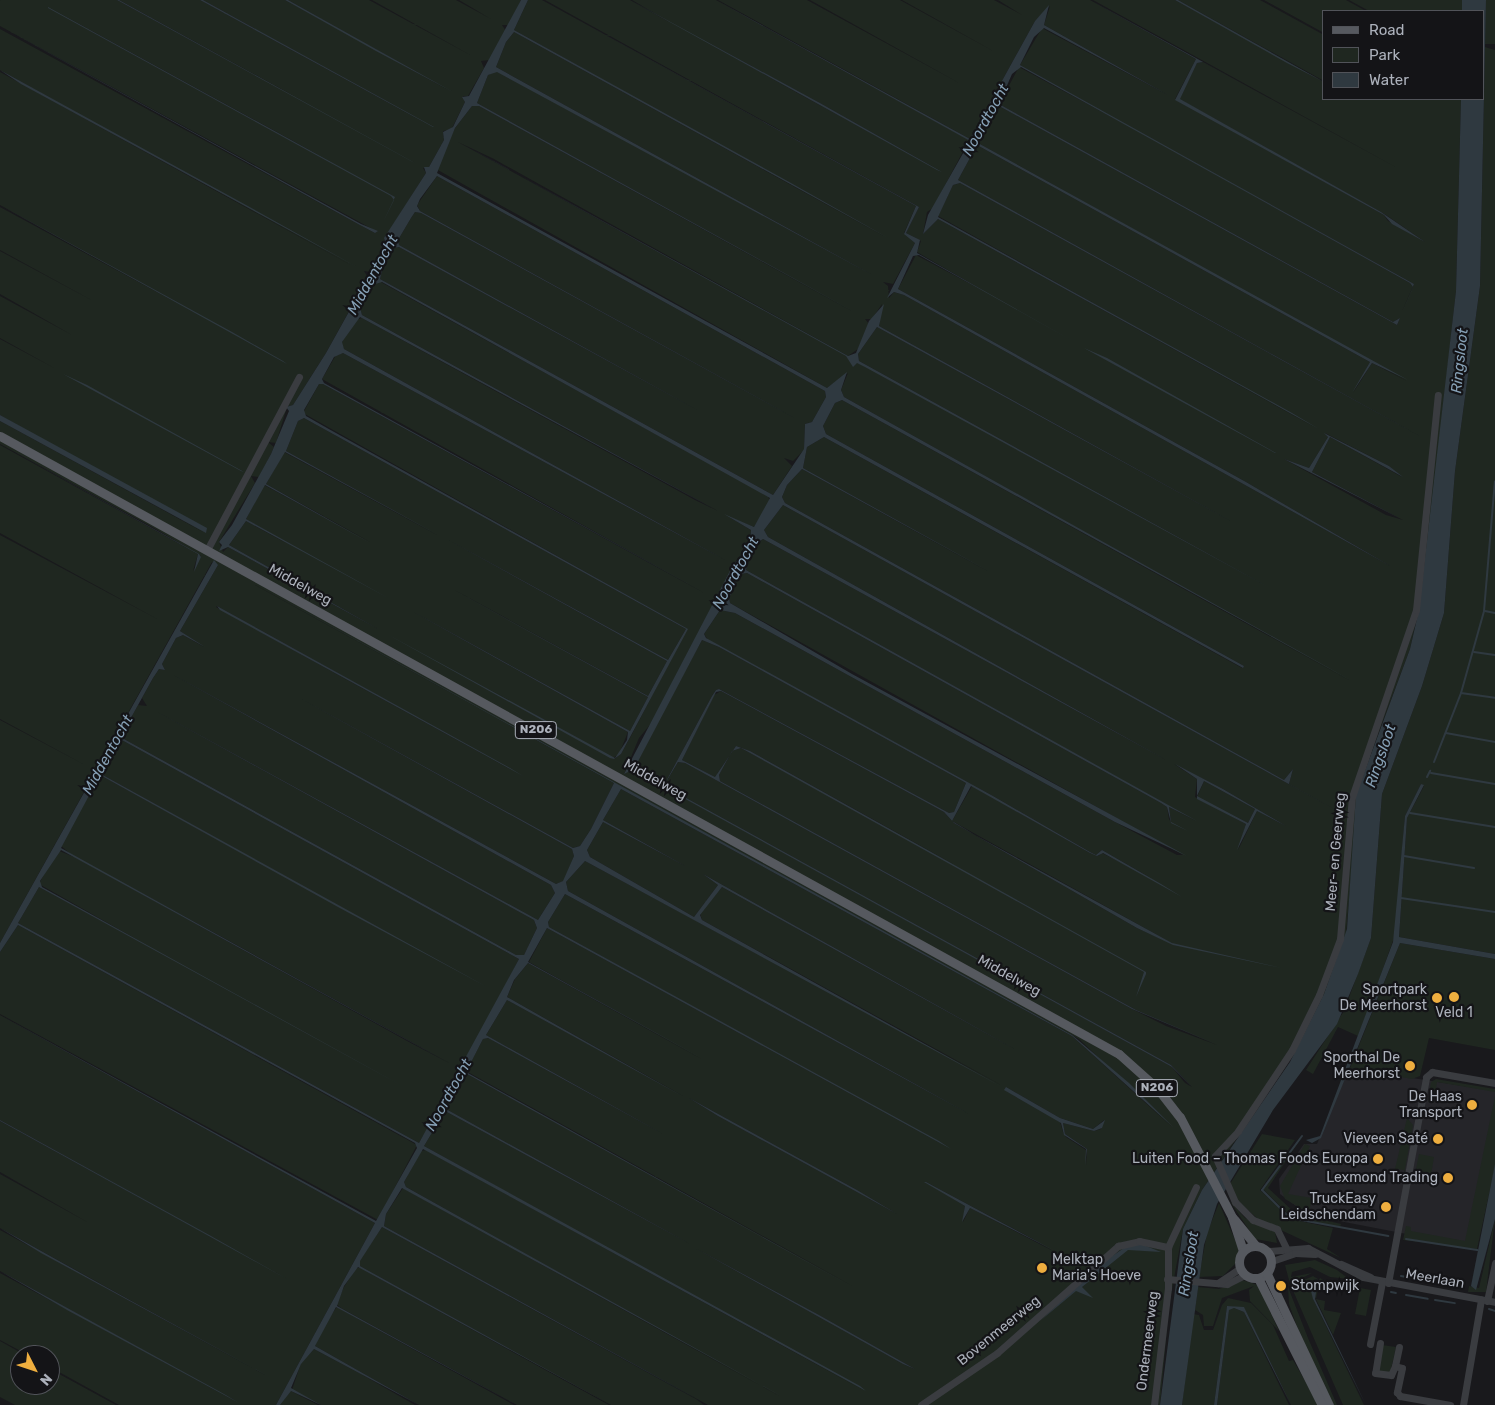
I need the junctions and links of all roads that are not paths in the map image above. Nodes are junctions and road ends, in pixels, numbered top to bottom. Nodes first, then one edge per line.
1 (299, 377) dead end
2 (1438, 395) dead end
3 (0, 436) edge
4 (208, 550) junction
5 (1495, 1083) edge
6 (1196, 1187) dead end
7 (1232, 1217) junction
8 (1255, 1245) junction
9 (1168, 1247) junction
10 (1288, 1250) junction
11 (1243, 1251) junction
12 (1268, 1251) junction
13 (1272, 1261) junction
14 (1495, 1263) edge
15 (1242, 1271) junction
16 (1267, 1274) junction
17 (1258, 1278) junction
18 (1171, 1279) junction
19 (1385, 1282) junction
20 (1488, 1301) edge
21 (1370, 1344) dead end
22 (1380, 1344) dead end
23 (1399, 1347) dead end
24 (1398, 1369) junction
25 (920, 1405) edge
26 (1154, 1405) edge
27 (1322, 1405) edge
28 (1329, 1405) edge
29 (1450, 1405) edge
30 (1463, 1405) edge

1 - 4 street
2 - 10 street, Meer- en Geerweg
3 - 4 main road, Middelweg / N206
4 - 7 main road, Middelweg / N206
5 - 19 street
6 - 9 street
7 - 8 main road, Middelweg / N206
7 - 11 main road, Middelweg / N206
8 - 11 main road
8 - 12 main road, N206
9 - 18 street
9 - 25 street, Bovenmeerweg
10 - 12 street, Meerlaan
10 - 13 street, Meerlaan
10 - 19 street, Meerlaan
11 - 15 main road, N206
12 - 13 main road
13 - 16 main road
14 - 20 street
15 - 17 main road
15 - 18 street
16 - 17 main road
16 - 28 main road
17 - 27 main road
18 - 26 street, Ondermeerweg
19 - 20 street, Meerlaan
19 - 21 street
20 - 30 street
22 - 24 street
23 - 24 street
24 - 29 street

